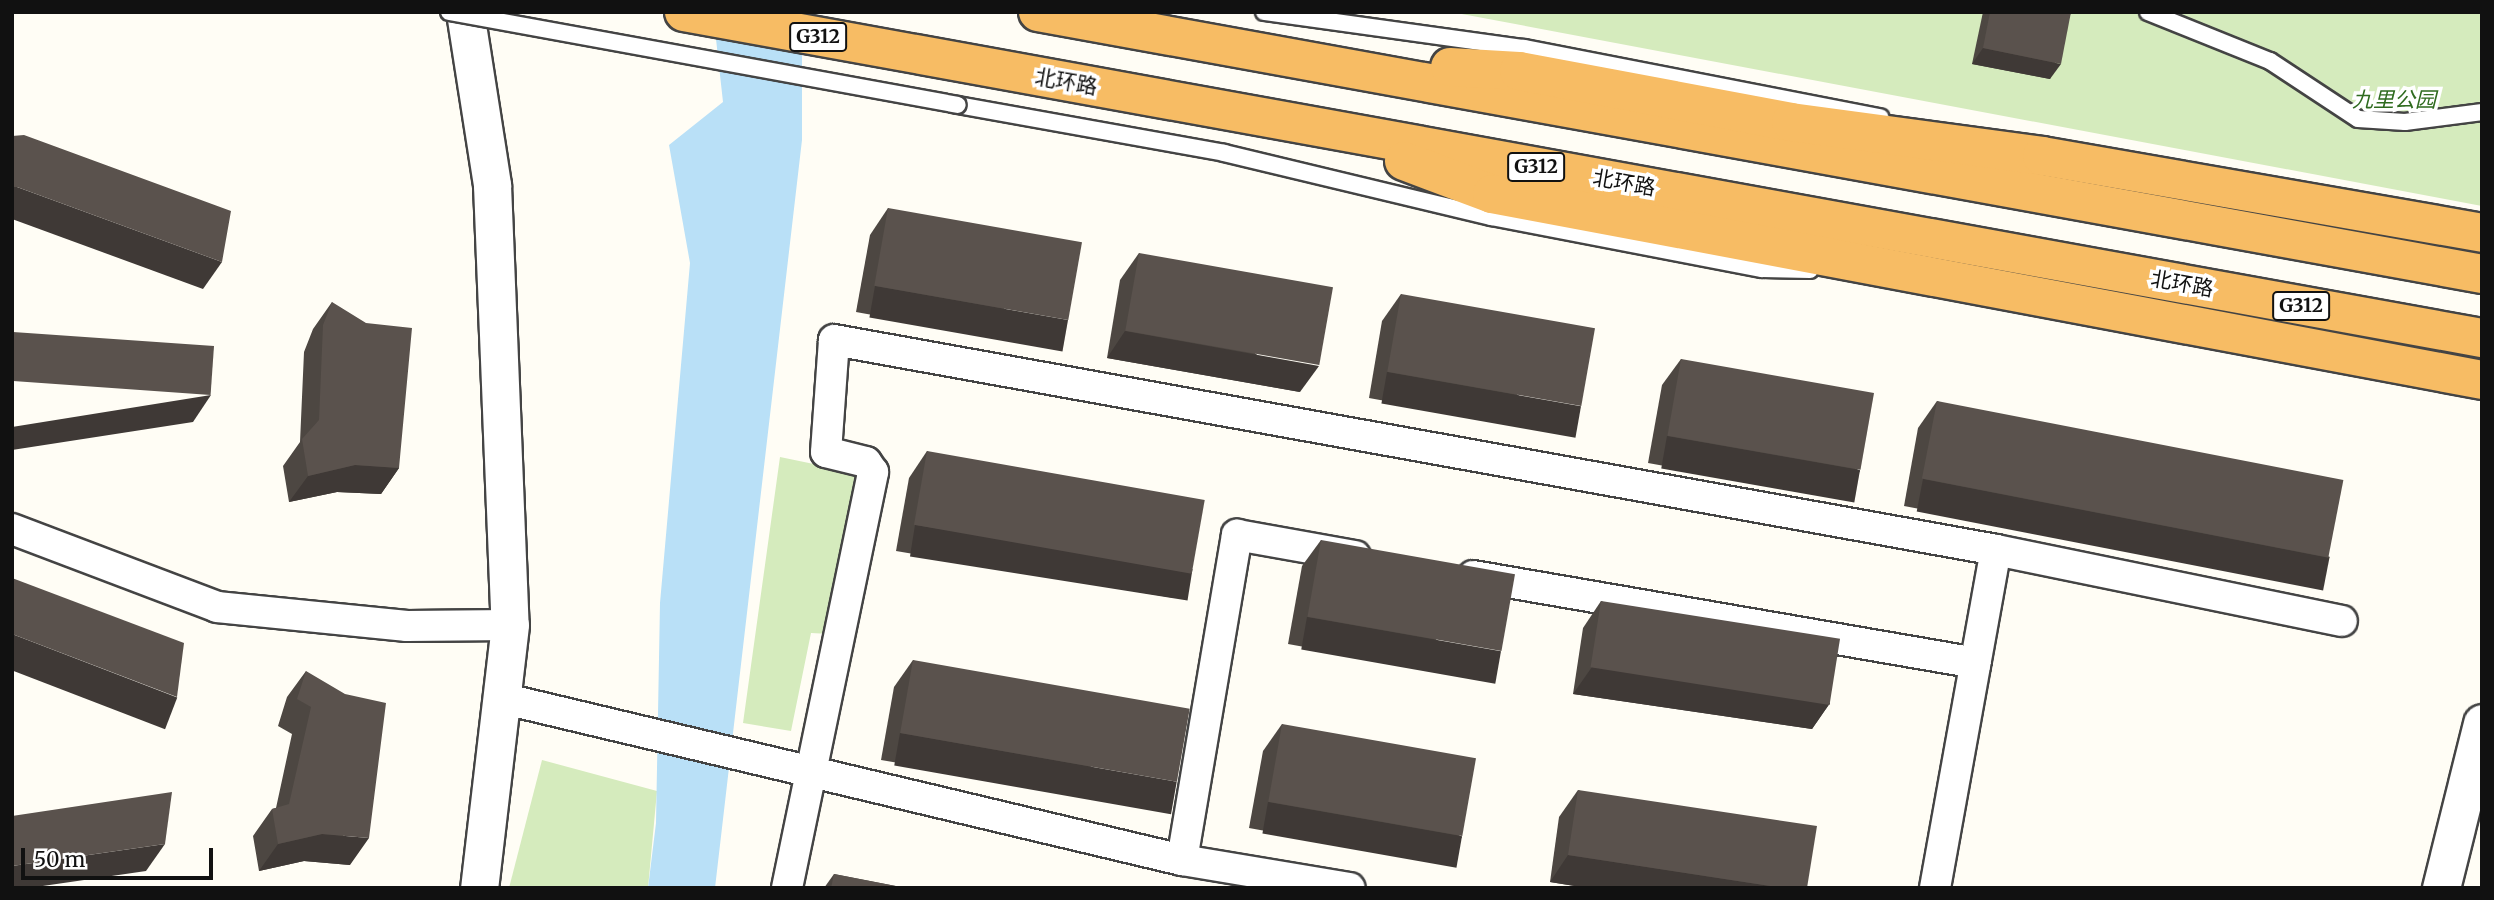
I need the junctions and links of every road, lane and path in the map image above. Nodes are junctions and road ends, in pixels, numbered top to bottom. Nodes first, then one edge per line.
1 (449, 12) edge
2 (465, 12) edge
3 (684, 12) edge
4 (1038, 12) edge
5 (1264, 12) edge
6 (2148, 12) edge
7 (1294, 59) junction
8 (2482, 112) edge
9 (1311, 126) junction
10 (2042, 156) junction
11 (2482, 233) edge
12 (1878, 272) junction
13 (2482, 274) edge
14 (2482, 338) edge
15 (2482, 380) edge
16 (12, 529) edge
17 (1996, 550) junction
18 (1388, 561) edge
19 (1442, 571) edge
20 (2342, 621) dead end
21 (509, 625) junction
22 (1976, 663) junction
23 (505, 699) junction
24 (2482, 723) edge
25 (816, 772) junction
26 (1192, 870) edge
27 (479, 888) edge
28 (788, 888) edge
29 (1350, 888) edge
30 (1936, 888) edge
31 (2441, 888) edge

1 - 12 lane, 北环路, bridge
2 - 21 street
3 - 9 highway, 北环路 / G312
4 - 7 highway
5 - 10 lane
6 - 8 lane
7 - 10 highway
7 - 13 highway
9 - 12 highway
9 - 14 highway, 北环路 / G312
10 - 11 highway
12 - 15 highway
16 - 21 street
17 - 20 street
17 - 22 street
17 - 25 street
18 - 26 street
19 - 22 street
21 - 23 street
22 - 30 street
23 - 25 street
23 - 27 street
24 - 31 street
25 - 26 street
25 - 28 street
26 - 29 street

